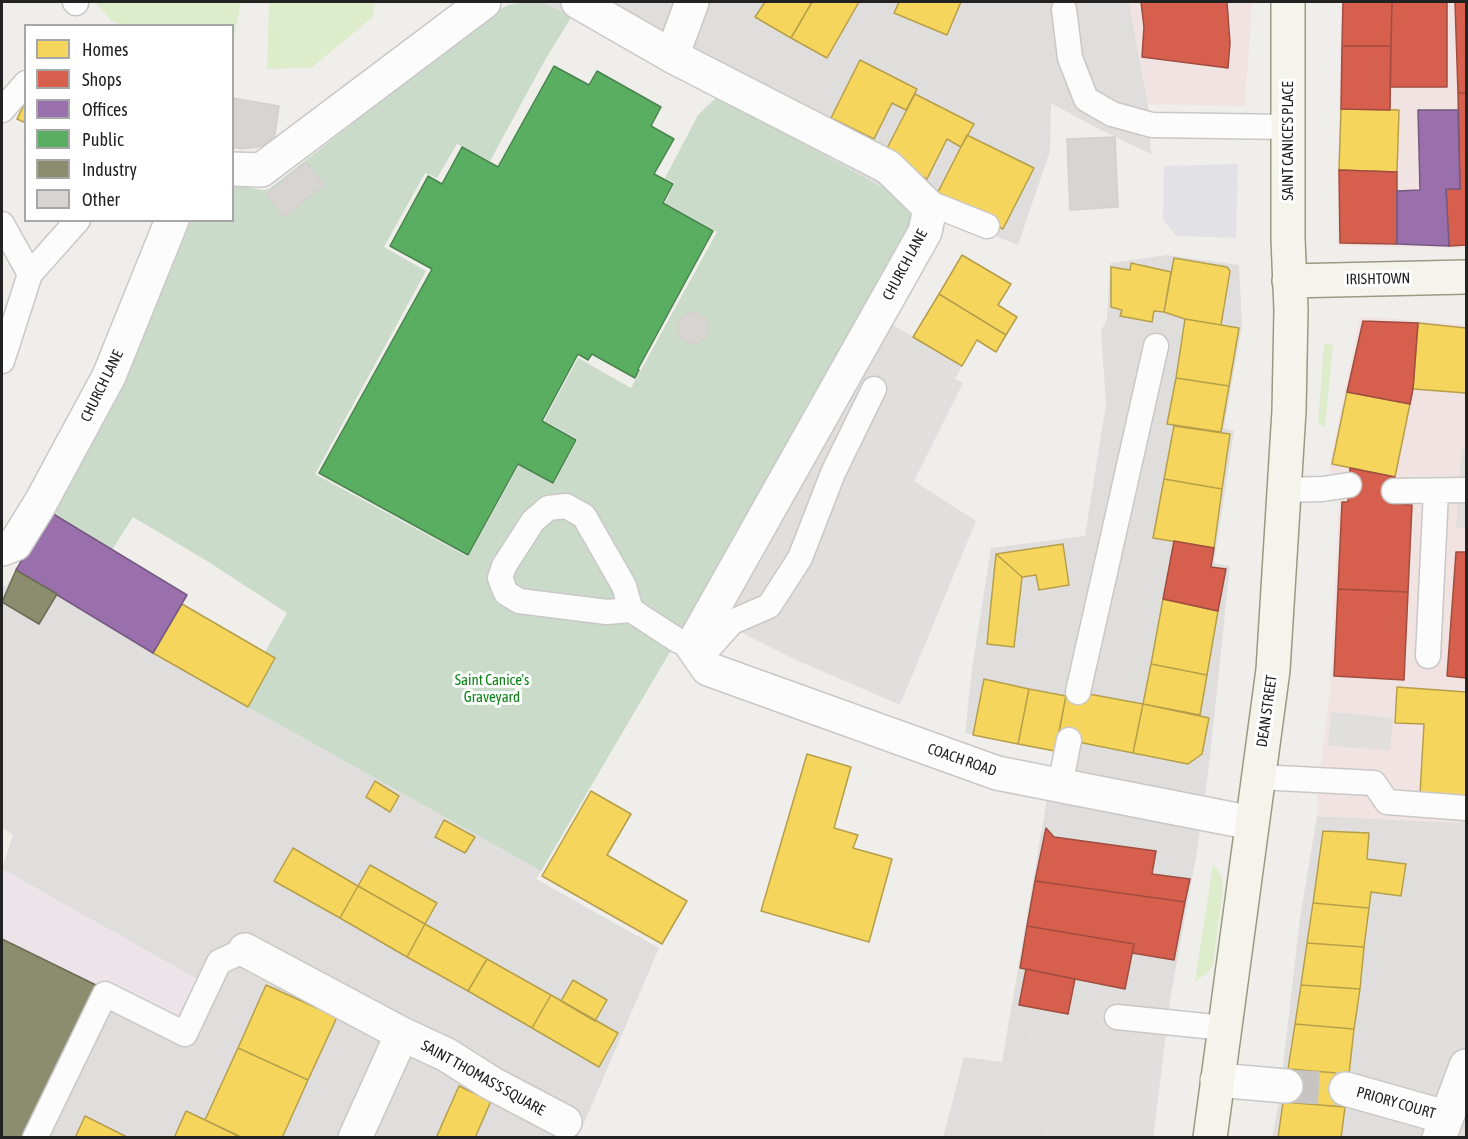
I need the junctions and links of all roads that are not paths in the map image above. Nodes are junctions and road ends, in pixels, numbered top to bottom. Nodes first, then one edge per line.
1 (484, 2) edge
2 (578, 2) edge
3 (692, 2) edge
4 (1288, 2) edge
5 (1064, 9) dead end
6 (672, 56) junction
7 (24, 85) edge
8 (2, 110) edge
9 (1288, 128) junction
10 (234, 169) edge
11 (930, 208) junction
12 (76, 222) edge
13 (171, 222) edge
14 (2, 224) edge
15 (987, 226) dead end
16 (30, 274) junction
17 (1467, 277) edge
18 (1289, 281) junction
19 (1156, 346) dead end
20 (2, 361) edge
21 (874, 389) dead end
22 (1349, 485) dead end
23 (1284, 490) junction
24 (1394, 490) dead end
25 (1467, 490) edge
26 (1436, 492) junction
27 (8, 546) edge
28 (631, 610) junction
29 (696, 652) junction
30 (1428, 656) dead end
31 (1078, 692) dead end
32 (1069, 740) dead end
33 (1258, 777) junction
34 (1060, 786) junction
35 (1467, 808) edge
36 (1252, 823) junction
37 (245, 950) joint
38 (1117, 1017) dead end
39 (1224, 1028) junction
40 (402, 1034) junction
41 (1467, 1066) edge
42 (1217, 1080) junction
43 (1286, 1086) tunnel mouth
44 (1346, 1089) tunnel mouth
45 (1442, 1127) edge
46 (563, 1130) edge
47 (35, 1137) edge
48 (355, 1137) edge
49 (1210, 1137) edge

1 - 10 street
2 - 6 street
3 - 6 street
4 - 9 main road, SAINT CANICE'S PLACE
5 - 9 lane
6 - 11 street
7 - 8 lane
9 - 18 main road, SAINT CANICE'S PLACE
11 - 15 lane
11 - 29 street, CHURCH LANE
12 - 16 lane
13 - 27 street, CHURCH LANE
14 - 16 lane
16 - 20 lane
17 - 18 main road, IRISHTOWN
18 - 23 main road, DEAN STREET
19 - 31 lane
21 - 29 lane
22 - 23 lane
23 - 33 main road, DEAN STREET
24 - 26 lane
25 - 26 lane
26 - 30 lane
28 - 28 lane
28 - 29 lane
29 - 34 street, COACH ROAD
32 - 34 lane
33 - 35 lane
33 - 36 main road, DEAN STREET
34 - 36 street, COACH ROAD
36 - 39 main road, DEAN STREET
37 - 40 street, SAINT THOMAS'S SQUARE
37 - 47 lane
38 - 39 lane
39 - 42 main road, DEAN STREET
40 - 46 street, SAINT THOMAS'S SQUARE
40 - 48 street, SAINT THOMAS'S SQUARE
41 - 45 street, PRIORY COURT
42 - 43 street
42 - 49 main road, DEAN STREET
44 - 45 street, PRIORY COURT

